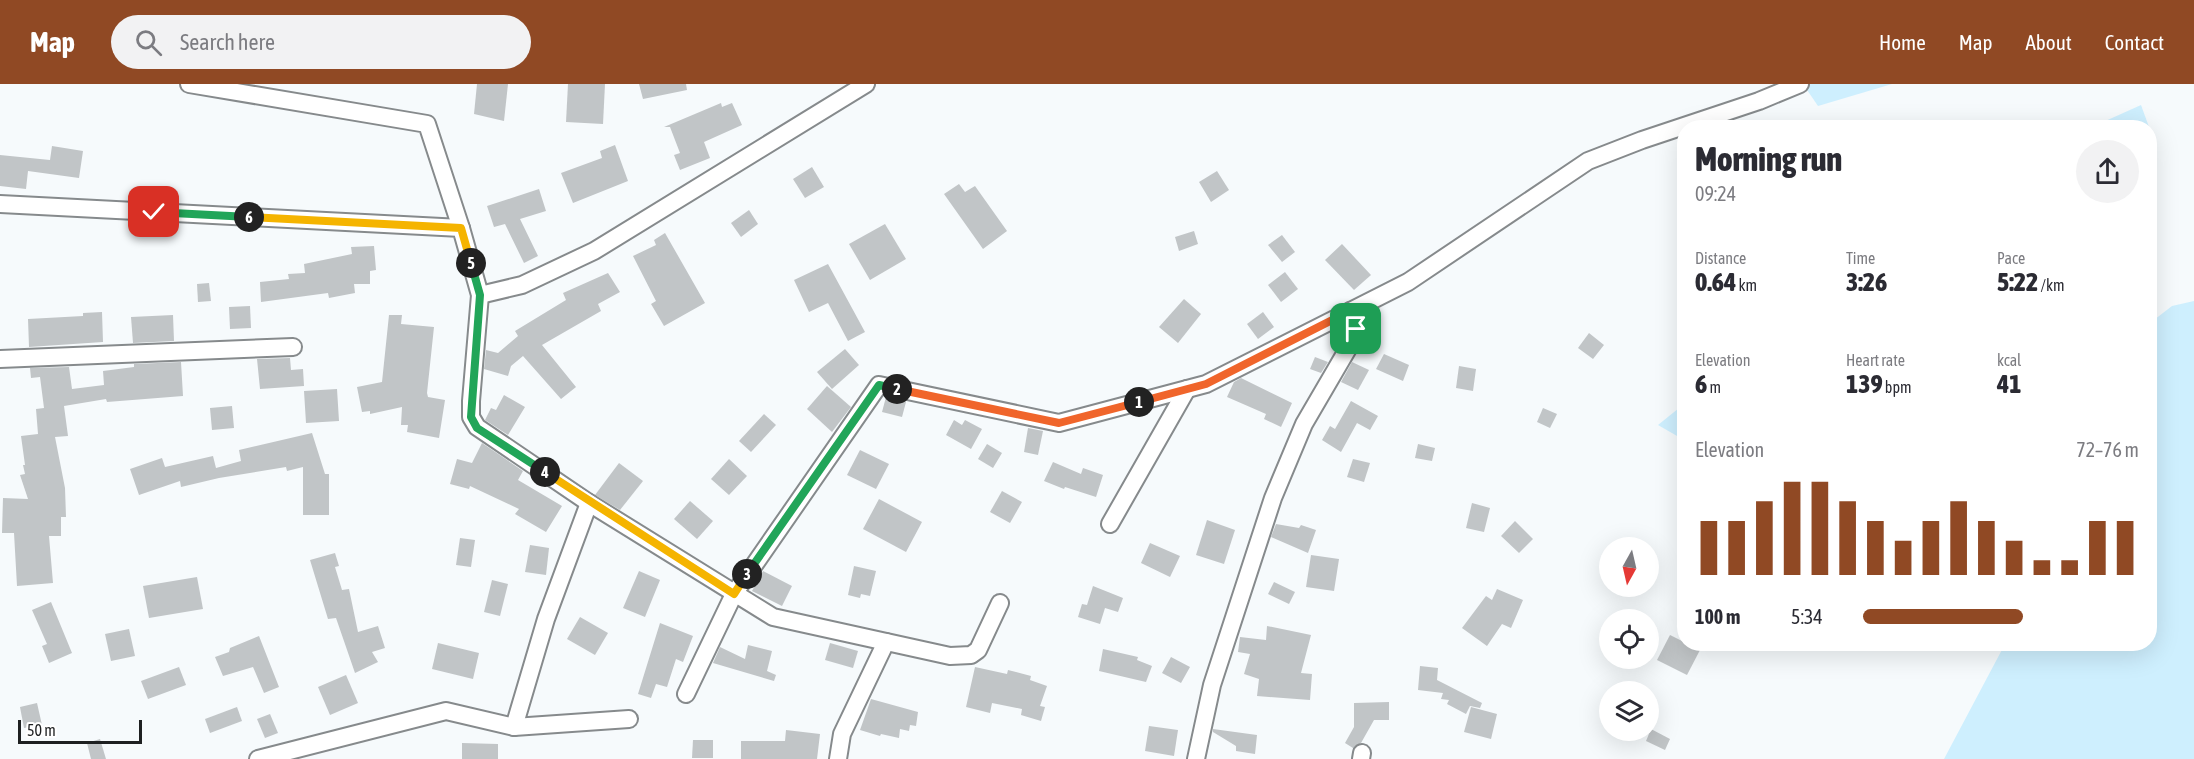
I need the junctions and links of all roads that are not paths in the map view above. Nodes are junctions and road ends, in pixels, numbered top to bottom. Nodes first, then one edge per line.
1 (189, 84) edge
2 (866, 84) edge
3 (1800, 84) edge
4 (1702, 120) edge
5 (1677, 128) edge
6 (0, 204) edge
7 (461, 228) junction
8 (480, 295) junction
9 (1350, 311) junction
10 (293, 347) dead end
11 (0, 359) edge
12 (1187, 389) junction
13 (590, 503) junction
14 (1110, 524) dead end
15 (734, 594) junction
16 (1000, 603) dead end
17 (886, 642) junction
18 (686, 694) dead end
19 (629, 719) dead end
20 (514, 728) junction
21 (258, 759) edge
22 (838, 759) edge
23 (1196, 759) edge

1 - 7 street
2 - 8 street
3 - 4 street
5 - 9 street
6 - 7 street
7 - 8 street
8 - 13 street
9 - 12 street
9 - 23 street
10 - 11 street
12 - 14 street
12 - 15 street
13 - 15 street
13 - 20 street
15 - 17 street
15 - 18 street
16 - 17 street
17 - 22 street
19 - 20 street
20 - 21 street

